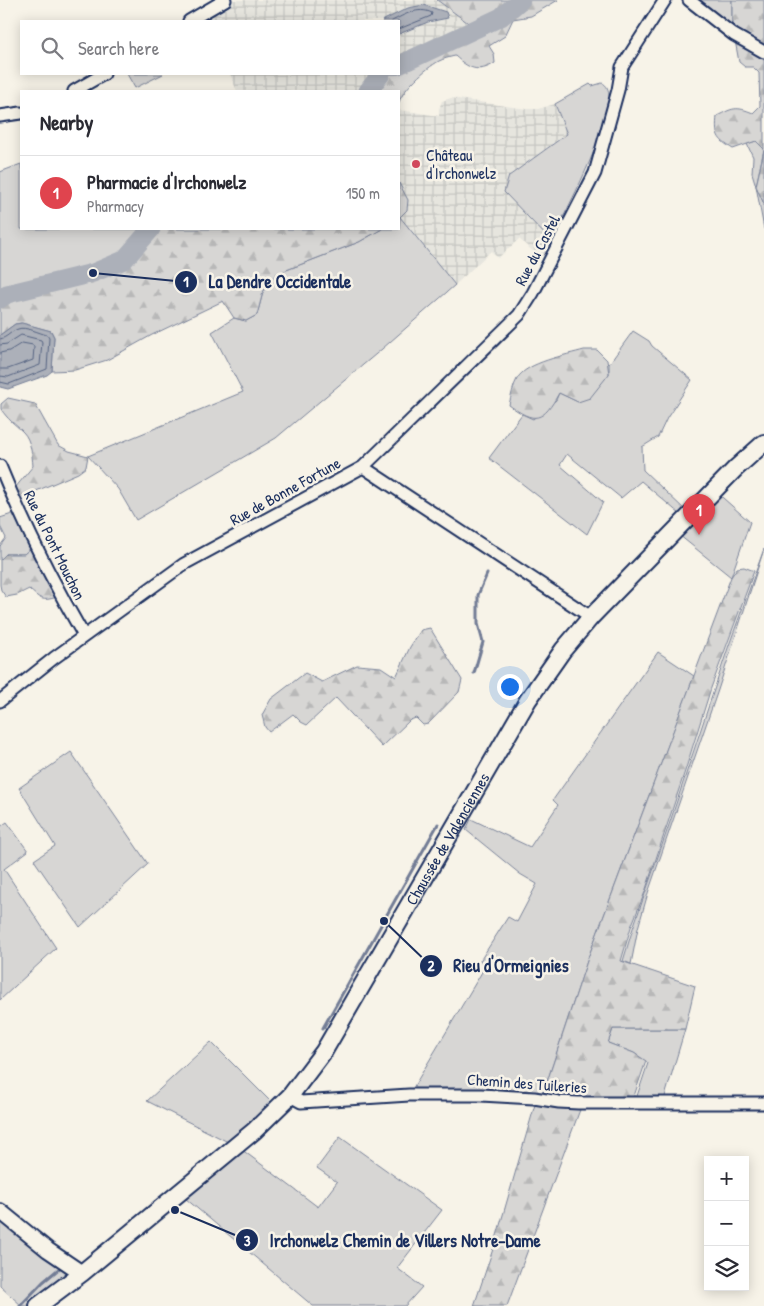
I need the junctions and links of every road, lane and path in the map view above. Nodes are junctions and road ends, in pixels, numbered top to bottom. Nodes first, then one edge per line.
1 (225, 0) edge
2 (664, 0) edge
3 (689, 0) edge
4 (191, 20) edge
5 (764, 52) edge
6 (102, 75) edge
7 (76, 90) edge
8 (20, 113) edge
9 (0, 116) edge
10 (764, 443) edge
11 (0, 466) edge
12 (363, 467) junction
13 (591, 617) junction
14 (84, 636) junction
15 (0, 701) edge
16 (290, 1096) junction
17 (764, 1103) edge
18 (0, 1211) edge
19 (82, 1273) junction
20 (38, 1306) edge

1 - 4 street
2 - 12 street, Rue du Castel
3 - 5 street
6 - 7 street
8 - 9 street
10 - 13 main road, Chaussée de Valenciennes
11 - 14 street, Rue du Pont Mouchon
12 - 13 street, Rue de Bonne Fortune
12 - 14 street, Rue de Bonne Fortune
13 - 16 main road, Chaussée de Valenciennes
14 - 15 street, Rue de Bonne Fortune
16 - 17 street, Chemin des Tuileries
16 - 19 main road, Chaussée de Valenciennes
18 - 19 street
19 - 20 main road, Chaussée de Valenciennes

